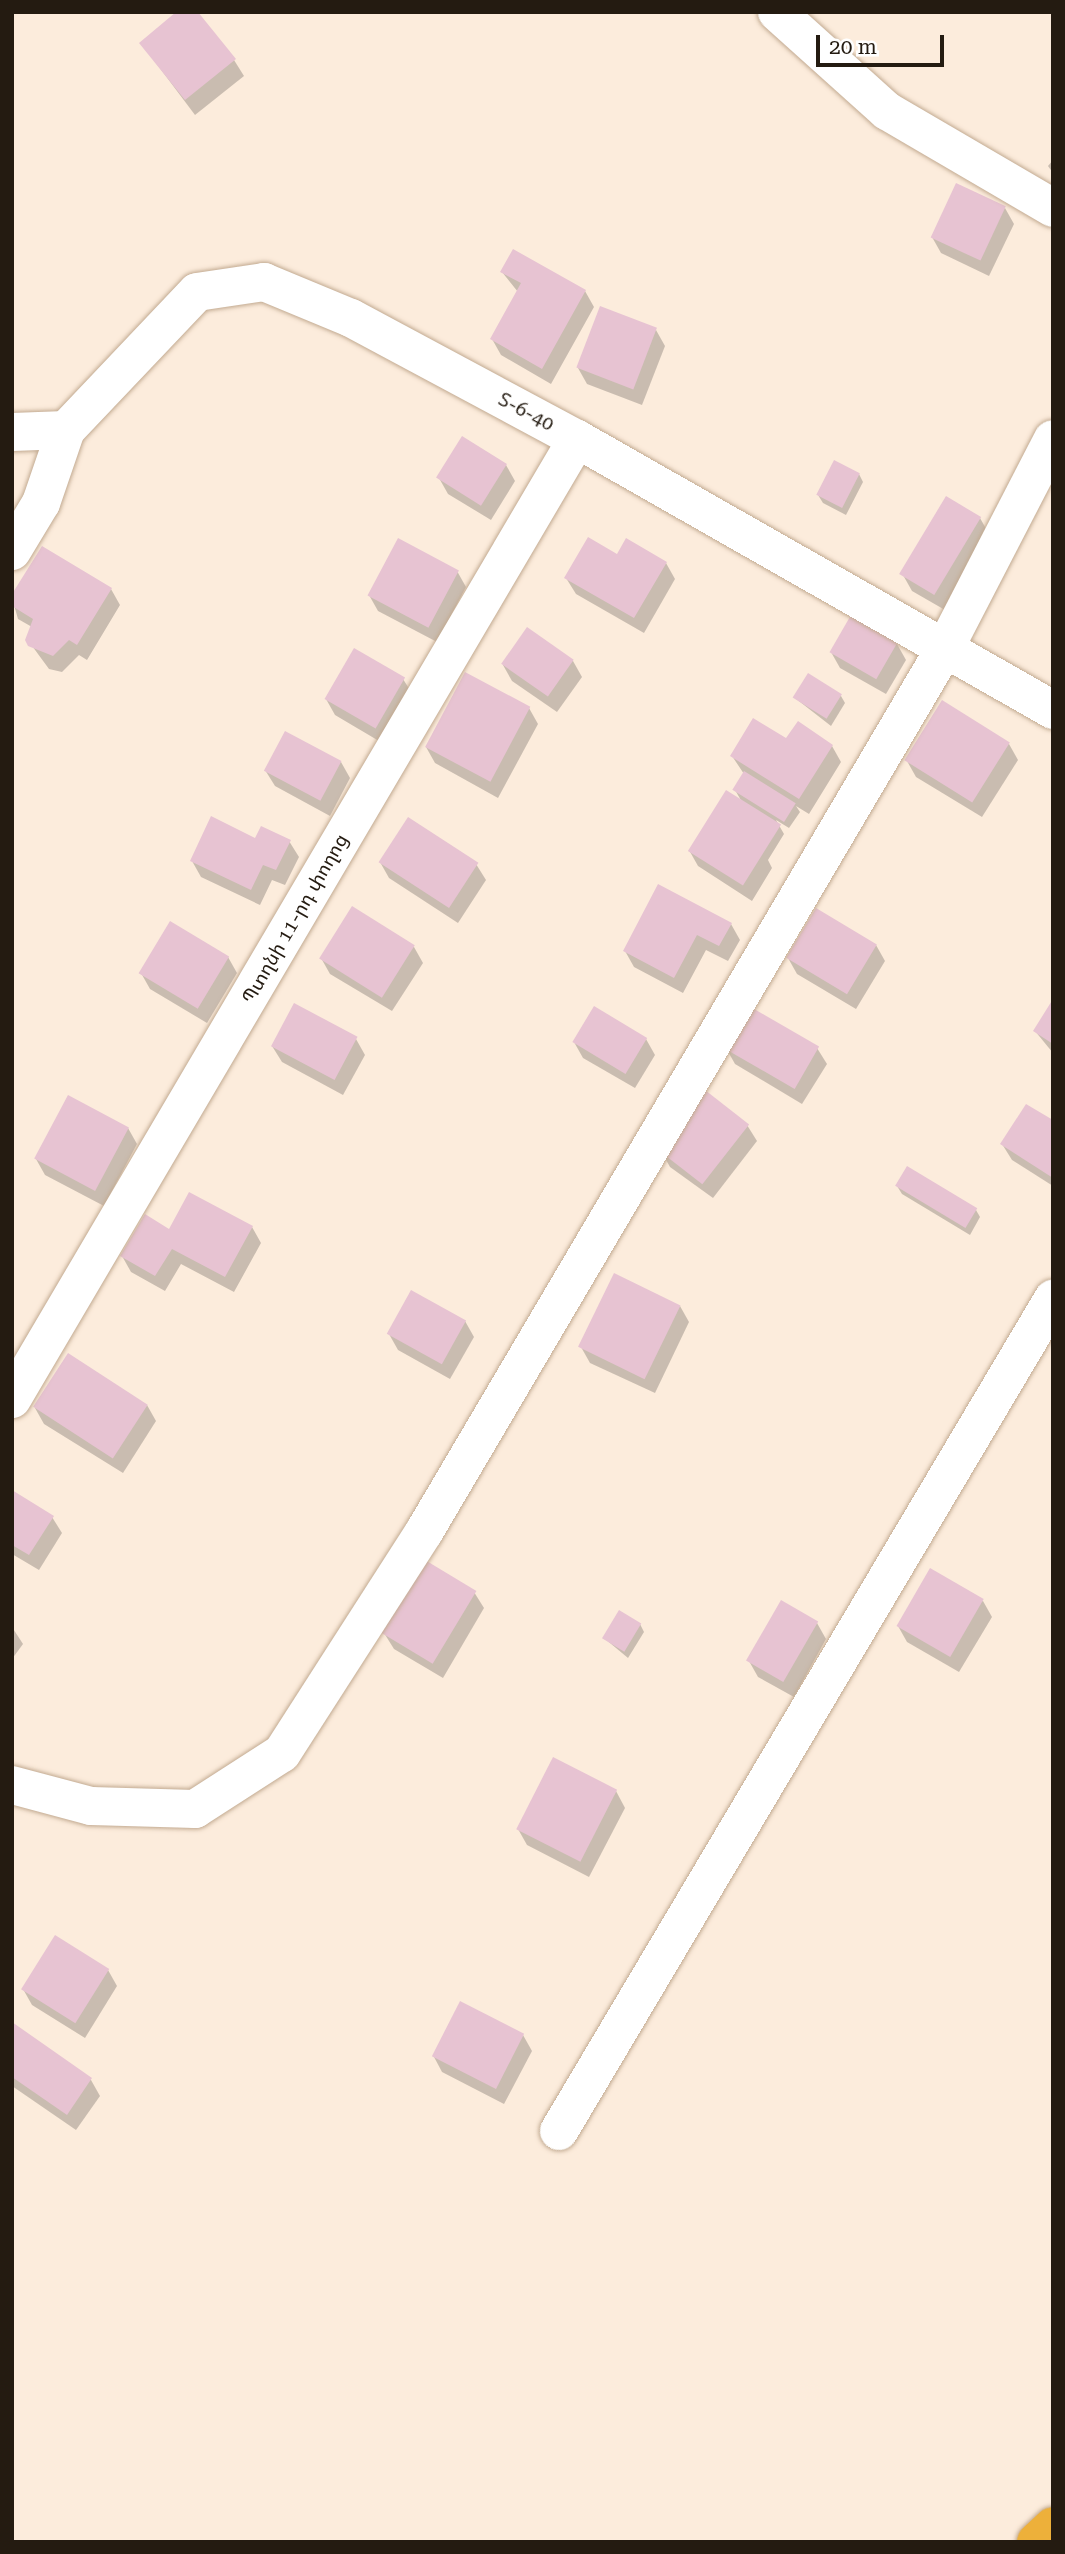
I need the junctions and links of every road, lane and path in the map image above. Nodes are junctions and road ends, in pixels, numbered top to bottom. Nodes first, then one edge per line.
1 (777, 12) edge
2 (1053, 208) edge
3 (66, 430) junction
4 (12, 432) edge
5 (577, 439) junction
6 (1053, 439) edge
7 (12, 551) edge
8 (944, 650) junction
9 (1053, 710) edge
10 (1053, 1299) edge
11 (12, 1399) edge
12 (12, 1785) edge
13 (559, 2132) dead end
14 (1053, 2526) edge
15 (1036, 2542) edge

1 - 2 street
3 - 4 street
3 - 5 street, Տ-6-40 / Տ-6-40
3 - 7 street
5 - 8 street, Տ-6-40 / Տ-6-40
5 - 11 street, Պտղնի 11-րդ փողոց
6 - 8 street
8 - 9 street, Տ-6-40 / Տ-6-40
8 - 12 street
10 - 13 street
14 - 15 highway

